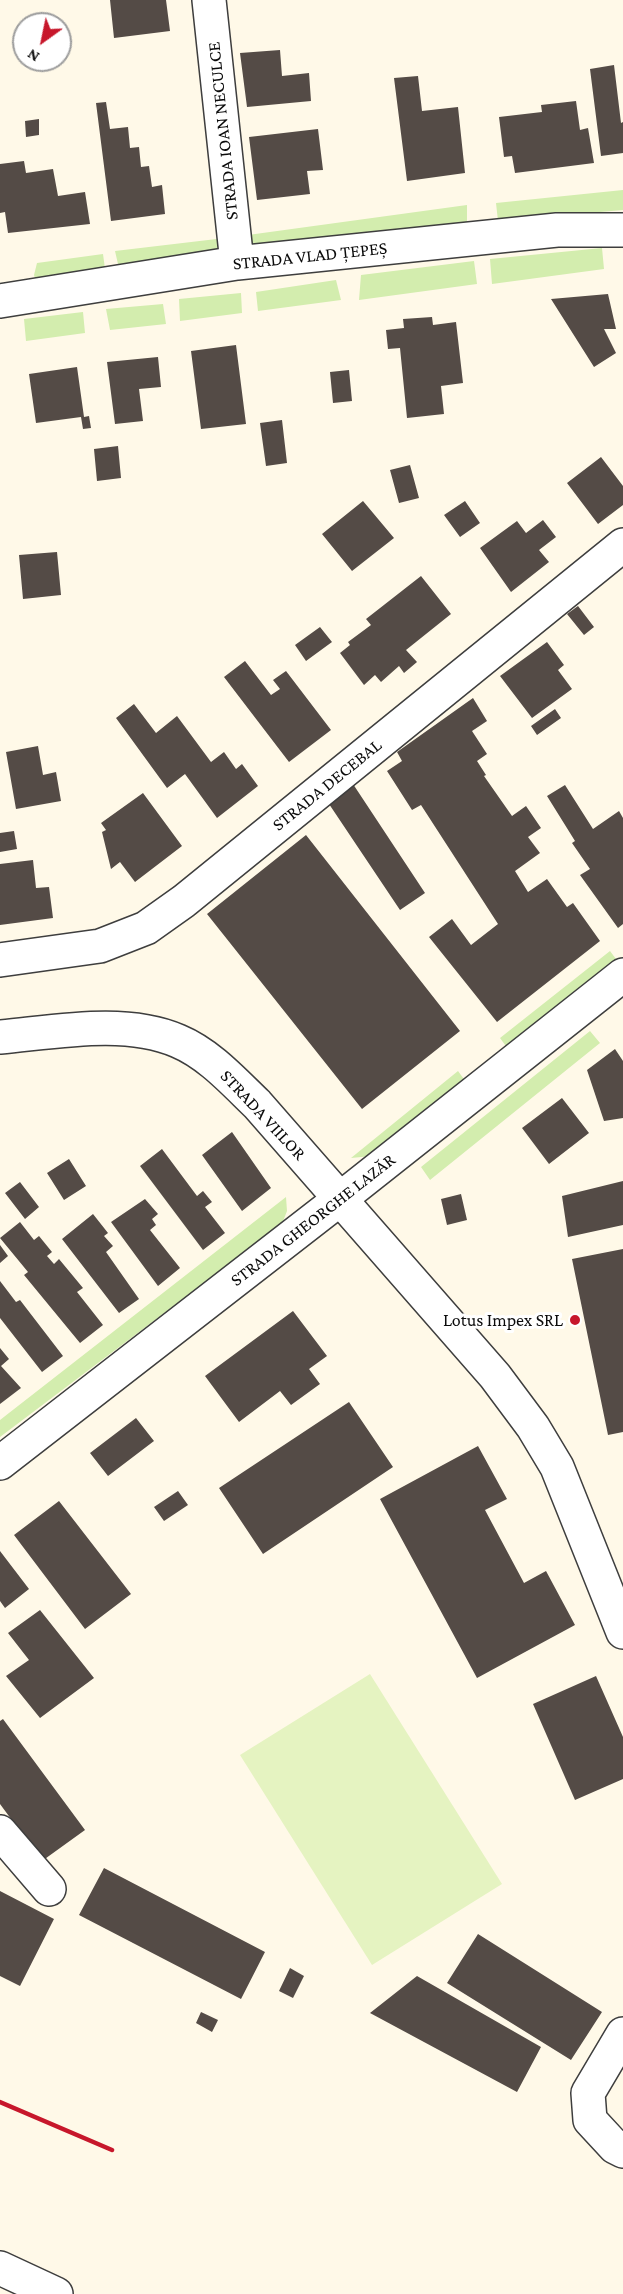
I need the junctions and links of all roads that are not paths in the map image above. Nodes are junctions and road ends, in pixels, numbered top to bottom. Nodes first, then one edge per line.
1 (209, 0) edge
2 (623, 230) edge
3 (237, 263) junction
4 (0, 301) edge
5 (623, 545) edge
6 (0, 960) edge
7 (623, 975) edge
8 (0, 1037) edge
9 (340, 1199) junction
10 (0, 1463) edge
11 (623, 1632) edge
12 (0, 1832) edge
13 (49, 1889) dead end
14 (623, 2034) edge
15 (623, 2151) edge
16 (0, 2268) edge
17 (56, 2294) edge

1 - 3 street, STRADA IOAN NECULCE
2 - 3 street, STRADA VLAD ȚEPEȘ
3 - 4 street, STRADA VLAD ȚEPEȘ
5 - 6 street, STRADA DECEBAL
7 - 9 street, STRADA GHEORGHE LAZĂR
8 - 9 street, STRADA VIILOR
9 - 10 street, STRADA GHEORGHE LAZĂR
9 - 11 street, STRADA VIILOR
12 - 13 street
14 - 15 street
16 - 17 street

